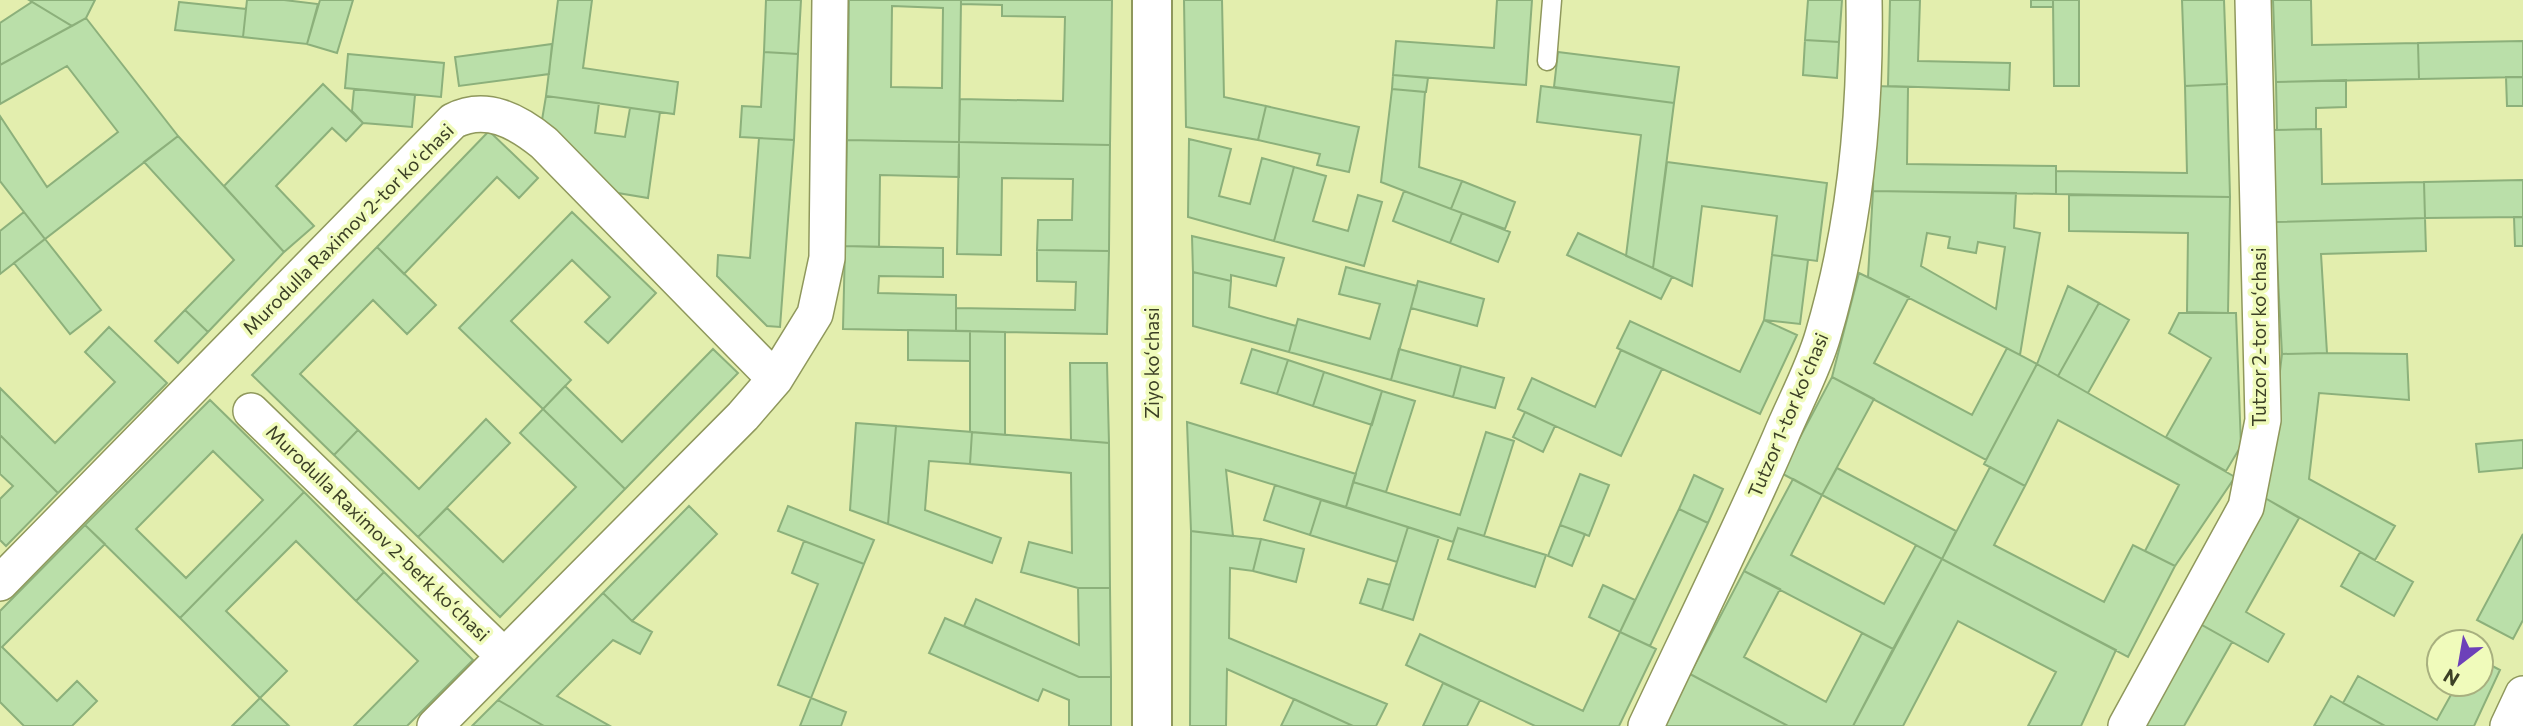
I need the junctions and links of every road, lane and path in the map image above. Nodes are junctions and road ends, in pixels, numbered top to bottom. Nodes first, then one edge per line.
1 (830, 0) edge
2 (1152, 0) edge
3 (1552, 0) edge
4 (1864, 0) edge
5 (2253, 0) edge
6 (1547, 61) dead end
7 (775, 379) junction
8 (251, 411) dead end
9 (0, 583) edge
10 (505, 656) junction
11 (2523, 694) edge
12 (435, 726) edge
13 (1152, 726) edge
14 (1646, 726) edge
15 (2126, 726) edge
16 (2508, 726) edge

1 - 7 street
2 - 13 street, Ziyo koʻchasi
3 - 6 lane
4 - 14 street, Tutzor 1-tor koʻchasi
5 - 15 street, Tutzor 2-tor koʻchasi
7 - 9 street, Murodulla Raximov 2-tor koʻchasi
7 - 10 street
8 - 10 street, Murodulla Raximov 2-berk koʻchasi
10 - 12 street
11 - 16 street

